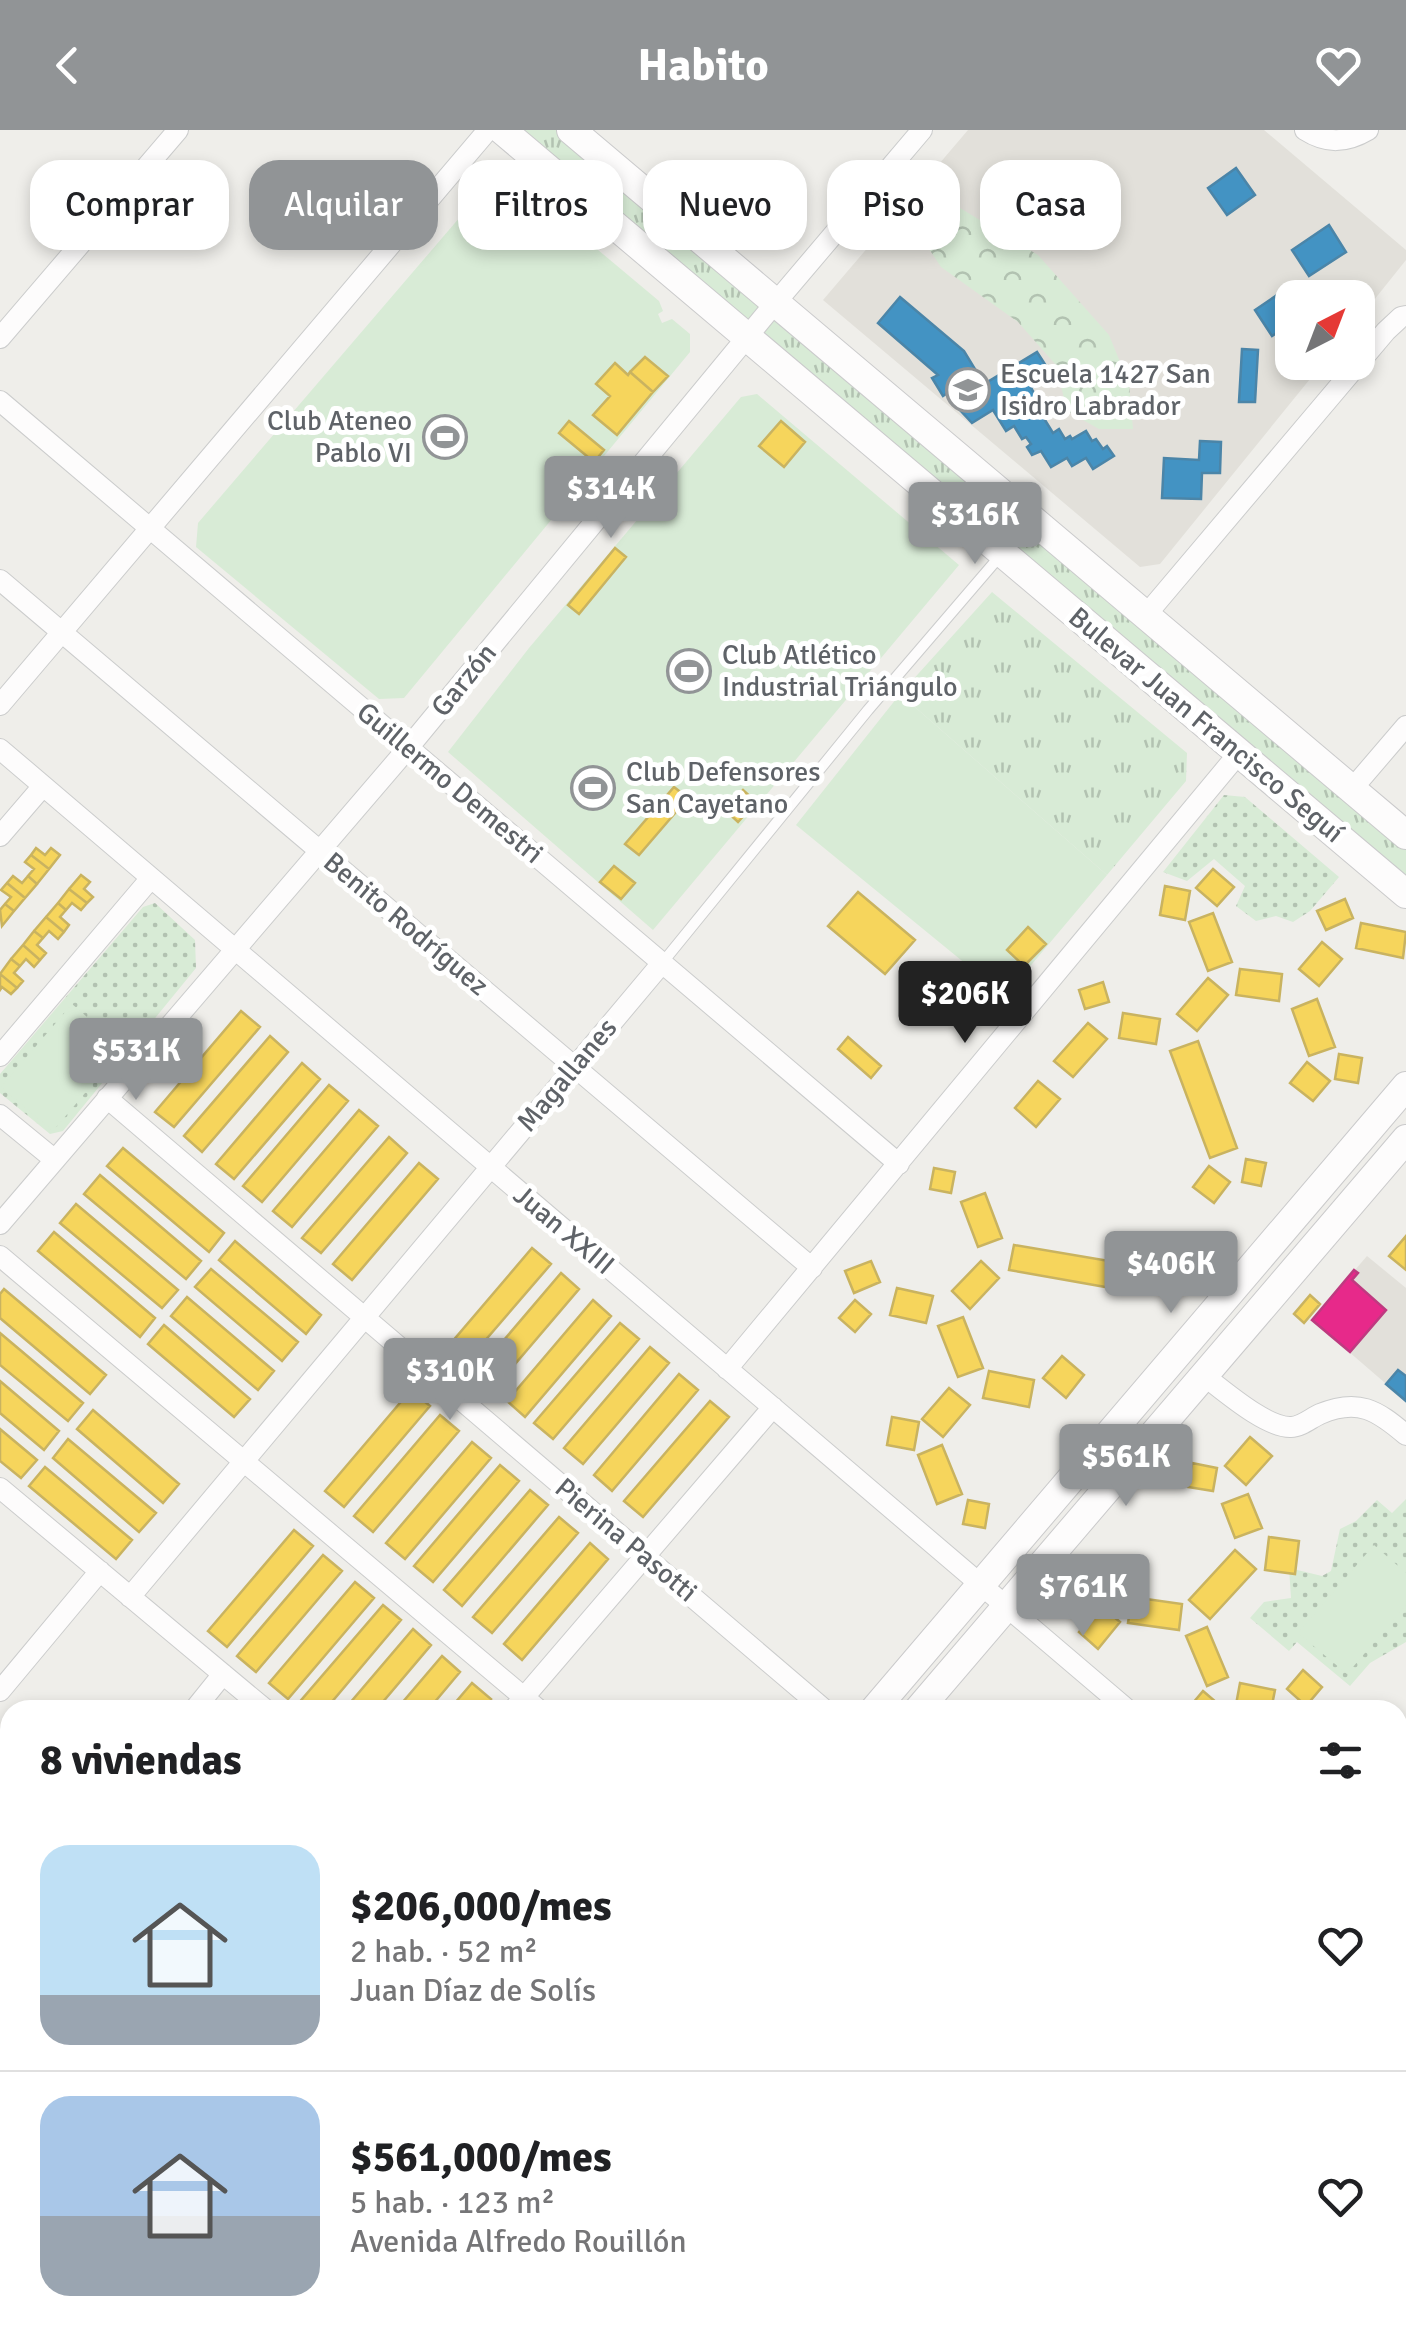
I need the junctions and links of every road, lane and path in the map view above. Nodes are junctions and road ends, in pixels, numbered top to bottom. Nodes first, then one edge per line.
1 (178, 130) edge
2 (488, 130) edge
3 (502, 130) edge
4 (571, 130) edge
5 (922, 130) edge
6 (1305, 130) edge
7 (1368, 130) edge
8 (776, 302) junction
9 (1403, 316) edge
10 (747, 337) junction
11 (0, 338) edge
12 (0, 402) edge
13 (150, 528) junction
14 (1002, 553) junction
15 (0, 580) edge
16 (1146, 615) junction
17 (61, 632) junction
18 (0, 704) edge
19 (1406, 726) edge
20 (408, 748) junction
21 (0, 750) edge
22 (1239, 754) junction
23 (43, 786) junction
24 (1352, 789) junction
25 (1406, 834) edge
26 (0, 836) edge
27 (319, 851) junction
28 (151, 878) junction
29 (1406, 894) edge
30 (235, 949) junction
31 (662, 963) junction
32 (0, 1056) edge
33 (574, 1067) junction
34 (1406, 1086) edge
35 (108, 1098) junction
36 (0, 1114) edge
37 (1406, 1138) edge
38 (54, 1160) junction
39 (899, 1164) junction
40 (490, 1166) junction
41 (0, 1224) edge
42 (0, 1256) edge
43 (812, 1268) junction
44 (364, 1317) junction
45 (728, 1369) junction
46 (1202, 1375) junction
47 (773, 1407) junction
48 (1406, 1435) edge
49 (244, 1461) junction
50 (0, 1488) edge
51 (645, 1556) junction
52 (100, 1571) junction
53 (980, 1584) junction
54 (130, 1597) junction
55 (1006, 1606) junction
56 (223, 1674) junction
57 (0, 1691) edge
58 (202, 1700) edge
59 (254, 1700) edge
60 (518, 1700) edge
61 (530, 1700) edge
62 (813, 1700) edge
63 (882, 1700) edge
64 (926, 1700) edge
65 (1116, 1700) edge

1 - 11 street
2 - 13 street
3 - 10 main road, Bulevar Juan Francisco Seguí
4 - 8 main road, Bulevar Juan Francisco Seguí
5 - 8 street, Garzón
6 - 7 street
8 - 10 street, Garzón
8 - 16 main road, Bulevar Juan Francisco Seguí
9 - 16 street
10 - 14 main road, Bulevar Juan Francisco Seguí
10 - 20 street, Garzón
12 - 13 street, Guillermo Demestri
13 - 17 street
13 - 20 street, Guillermo Demestri
14 - 22 main road, Bulevar Juan Francisco Seguí
14 - 31 lane, Magallanes
15 - 17 street, Benito Rodríguez
16 - 24 main road, Bulevar Juan Francisco Seguí
17 - 18 street
17 - 27 street, Benito Rodríguez
19 - 24 street
20 - 27 street, Garzón
20 - 31 street, Guillermo Demestri
21 - 23 street, Juan XXIII
22 - 29 main road, Bulevar Juan Francisco Seguí
22 - 39 street
23 - 26 street
23 - 28 street, Juan XXIII
24 - 25 main road, Bulevar Juan Francisco Seguí
27 - 30 street, Garzón
27 - 33 street, Benito Rodríguez
28 - 30 street, Juan XXIII
28 - 32 street
30 - 35 street, Garzón
30 - 40 street, Juan XXIII
31 - 33 street, Magallanes
31 - 39 street, Guillermo Demestri
33 - 40 street, Magallanes
33 - 43 street, Benito Rodríguez
34 - 53 main road
35 - 38 street, Garzón
35 - 44 street, Pierina Pasotti
36 - 38 street
37 - 46 main road
38 - 41 street, Garzón
39 - 43 street
40 - 44 street, Magallanes
40 - 45 street, Juan XXIII
42 - 49 street
43 - 45 street
44 - 49 street, Magallanes
44 - 51 street, Pierina Pasotti
45 - 47 street, Juan XXIII
46 - 48 street
46 - 55 main road
47 - 51 street
47 - 53 street, Juan XXIII
49 - 54 street, Magallanes
49 - 60 street
50 - 52 street
51 - 61 street
51 - 62 street, Pierina Pasotti
52 - 54 street
52 - 57 street
53 - 55 street, Juan XXIII
53 - 63 main road
54 - 56 street
55 - 64 main road
55 - 65 street, Juan XXIII
56 - 58 street
56 - 59 street

